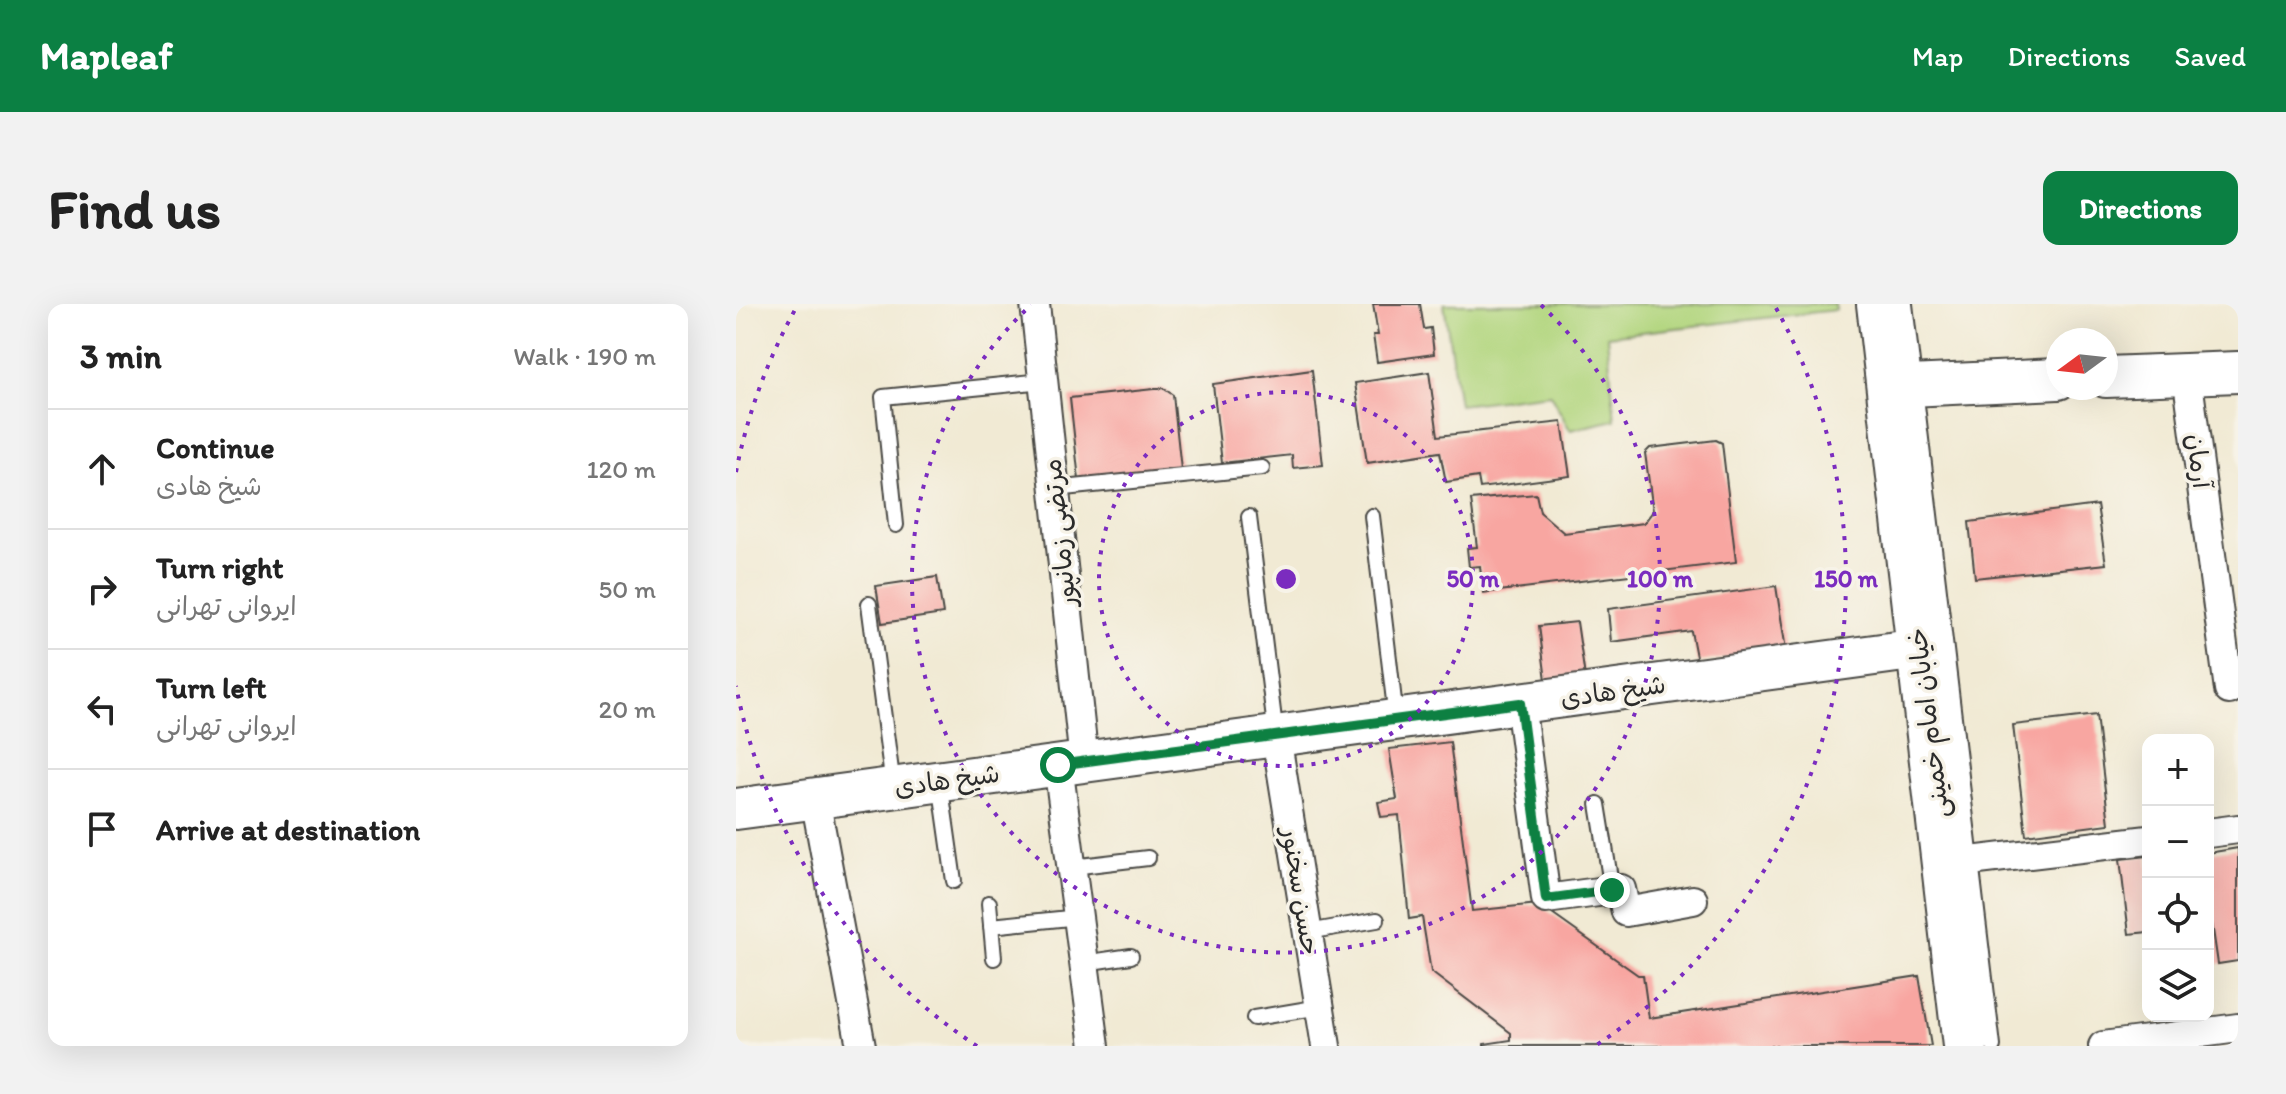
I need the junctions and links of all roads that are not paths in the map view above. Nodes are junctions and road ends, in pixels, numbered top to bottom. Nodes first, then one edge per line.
1 (1035, 304) edge
2 (1879, 304) edge
3 (1905, 304) edge
4 (2238, 372) edge
5 (2187, 374) junction
6 (2118, 377) edge
7 (2046, 380) edge
8 (1043, 381) junction
9 (1901, 386) junction
10 (1262, 468) dead end
11 (1054, 489) junction
12 (1372, 516) dead end
13 (1249, 517) dead end
14 (896, 525) dead end
15 (869, 604) dead end
16 (1919, 649) junction
17 (2229, 690) dead end
18 (1520, 703) junction
19 (1396, 720) junction
20 (1276, 736) junction
21 (1071, 764) junction
22 (940, 781) junction
23 (893, 787) junction
24 (815, 798) junction
25 (1598, 804) dead end
26 (736, 809) edge
27 (2238, 829) edge
28 (2214, 832) edge
29 (2142, 841) edge
30 (1148, 858) dead end
31 (1958, 863) junction
32 (1072, 867) junction
33 (954, 881) dead end
34 (1612, 890) junction
35 (1693, 900) dead end
36 (989, 903) dead end
37 (1079, 917) junction
38 (1377, 920) dead end
39 (991, 926) junction
40 (1308, 932) junction
41 (1131, 956) dead end
42 (994, 958) dead end
43 (1084, 963) junction
44 (1320, 1007) junction
45 (1254, 1018) dead end
46 (2238, 1028) edge
47 (861, 1046) edge
48 (1095, 1046) edge
49 (1326, 1046) edge
50 (1965, 1046) edge
51 (1993, 1046) edge
52 (2103, 1046) edge

1 - 8 street, مرتضی زمانپور
2 - 9 main road, خیابان امام خمینی
3 - 9 lane
4 - 5 street
5 - 6 street
5 - 17 street, آرمان
7 - 9 street
8 - 11 street, مرتضی زمانپور
8 - 14 lane
9 - 16 main road, خیابان امام خمینی
9 - 31 lane
10 - 11 lane
11 - 21 street, مرتضی زمانپور
12 - 19 lane
13 - 20 lane
15 - 23 lane
16 - 18 street, شیخ هادی
16 - 31 main road, خیابان امام خمینی
18 - 19 street, شیخ هادی
18 - 34 street
19 - 20 street, شیخ هادی
20 - 21 street, شیخ هادی
20 - 40 street, حسن سخنور
21 - 22 street, شیخ هادی
21 - 32 street, مرتضی زمانپور
22 - 23 street, شیخ هادی
22 - 33 lane
23 - 24 street, شیخ هادی
24 - 26 street, شیخ هادی
24 - 47 street
25 - 34 lane
27 - 28 street
29 - 31 street
30 - 32 lane
31 - 50 main road, خیابان امام خمینی
31 - 51 lane
32 - 37 street, مرتضی زمانپور
34 - 35 street
36 - 39 lane
37 - 39 lane
37 - 43 street, مرتضی زمانپور
38 - 40 lane
39 - 42 lane
40 - 44 street, حسن سخنور
41 - 43 lane
43 - 48 street, مرتضی زمانپور
44 - 45 lane
44 - 49 street, حسن سخنور
46 - 52 street

